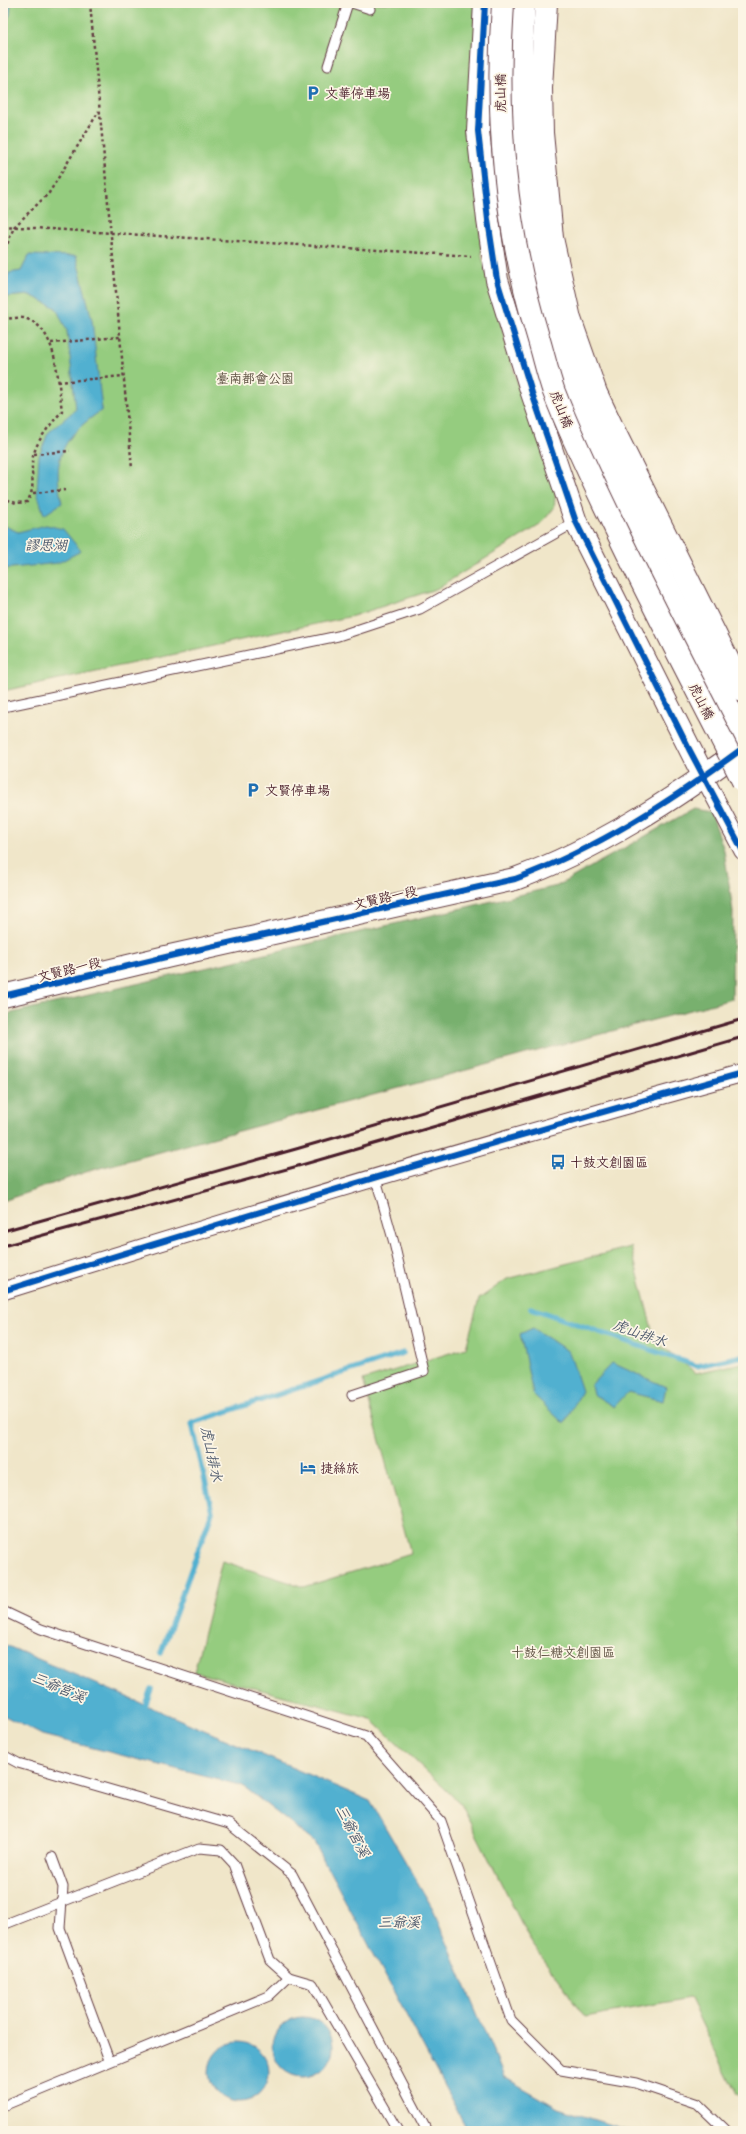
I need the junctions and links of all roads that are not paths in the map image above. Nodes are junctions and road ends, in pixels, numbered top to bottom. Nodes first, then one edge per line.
1 (348, 3) edge
2 (352, 3) edge
3 (485, 3) edge
4 (503, 3) edge
5 (524, 3) edge
6 (546, 3) edge
7 (370, 9) dead end
8 (328, 66) dead end
9 (576, 522) junction
10 (743, 690) edge
11 (3, 706) edge
12 (743, 735) edge
13 (743, 748) edge
14 (704, 777) junction
15 (743, 782) edge
16 (743, 851) edge
17 (3, 996) edge
18 (743, 1073) edge
19 (376, 1179) junction
20 (3, 1291) edge
21 (352, 1395) dead end
22 (3, 1611) edge
23 (3, 1755) edge
24 (52, 1857) dead end
25 (62, 1903) junction
26 (3, 1926) edge
27 (289, 1977) junction
28 (109, 2060) junction
29 (3, 2106) edge
30 (398, 2131) edge
31 (427, 2131) edge
32 (726, 2131) edge

1 - 8 lane
2 - 7 lane
3 - 9 street
4 - 15 street, 虎山橋, bridge
5 - 12 street, 虎山橋
6 - 10 street
9 - 11 lane
9 - 14 street
13 - 14 street, 文賢路一段
14 - 16 street
14 - 17 street, 文賢路一段
18 - 19 street
19 - 20 street
19 - 21 lane
22 - 32 lane
23 - 31 lane
24 - 25 lane
25 - 26 lane
25 - 27 lane
25 - 28 lane
27 - 28 lane
27 - 30 lane
28 - 29 lane

